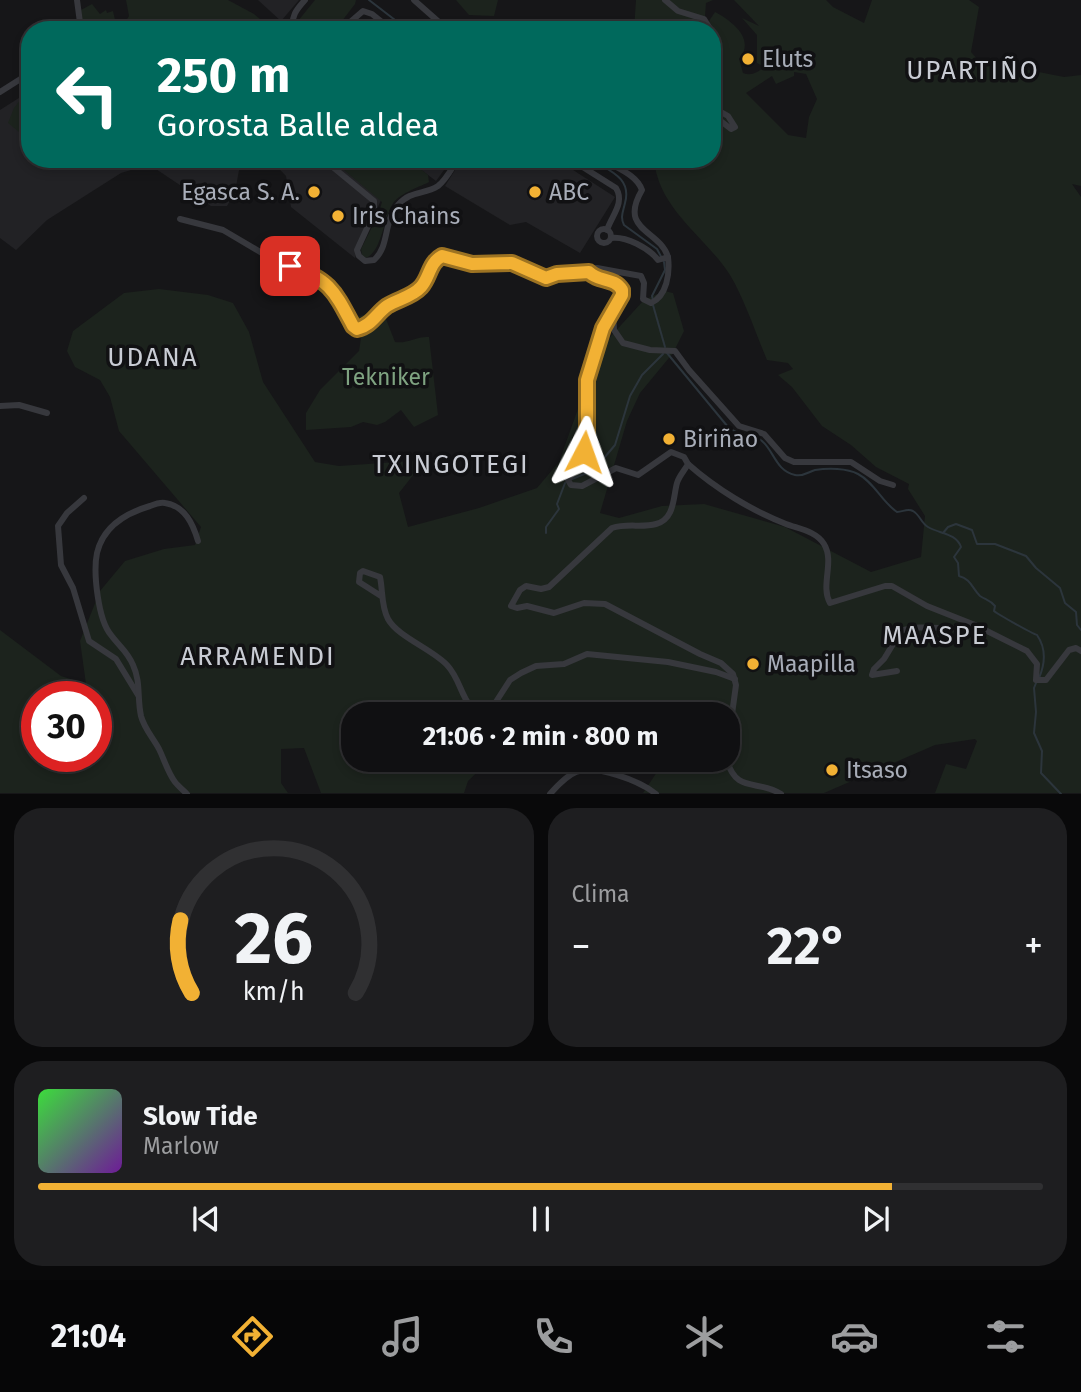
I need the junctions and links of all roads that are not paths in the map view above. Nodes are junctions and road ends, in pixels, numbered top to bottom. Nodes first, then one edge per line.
1 (77, 0) edge
2 (305, 0) edge
3 (414, 0) edge
4 (664, 0) edge
5 (80, 21) edge
6 (291, 21) edge
7 (351, 21) edge
8 (381, 21) edge
9 (438, 21) edge
10 (705, 21) edge
11 (21, 79) edge
12 (0, 92) edge
13 (721, 112) edge
14 (721, 124) edge
15 (334, 168) edge
16 (451, 168) edge
17 (584, 168) edge
18 (618, 168) edge
19 (180, 219) dead end
20 (607, 230) junction
21 (611, 238) junction
22 (665, 258) junction
23 (589, 272) junction
24 (613, 309) junction
25 (0, 406) edge
26 (47, 413) dead end
27 (688, 464) junction
28 (893, 485) dead end
29 (85, 498) dead end
30 (198, 541) dead end
31 (381, 596) junction
32 (975, 625) junction
33 (1081, 650) edge
34 (897, 671) dead end
35 (735, 678) junction
36 (138, 695) junction
37 (732, 702) edge
38 (732, 772) edge
39 (187, 793) edge
40 (550, 793) edge
41 (656, 793) edge
42 (781, 793) edge

1 - 5 street
2 - 6 street
3 - 9 street
4 - 10 street
7 - 8 street
11 - 12 street
13 - 14 street
15 - 16 street
17 - 20 street
18 - 22 street
19 - 23 street
20 - 21 street
20 - 21 street
21 - 22 street
22 - 23 street
23 - 24 street
24 - 27 street
24 - 28 street
25 - 26 street
27 - 32 street
27 - 35 street
29 - 36 street
30 - 36 street
31 - 31 street
31 - 35 street
32 - 33 street
32 - 34 street
35 - 37 street
36 - 39 street
38 - 42 street
40 - 41 street

